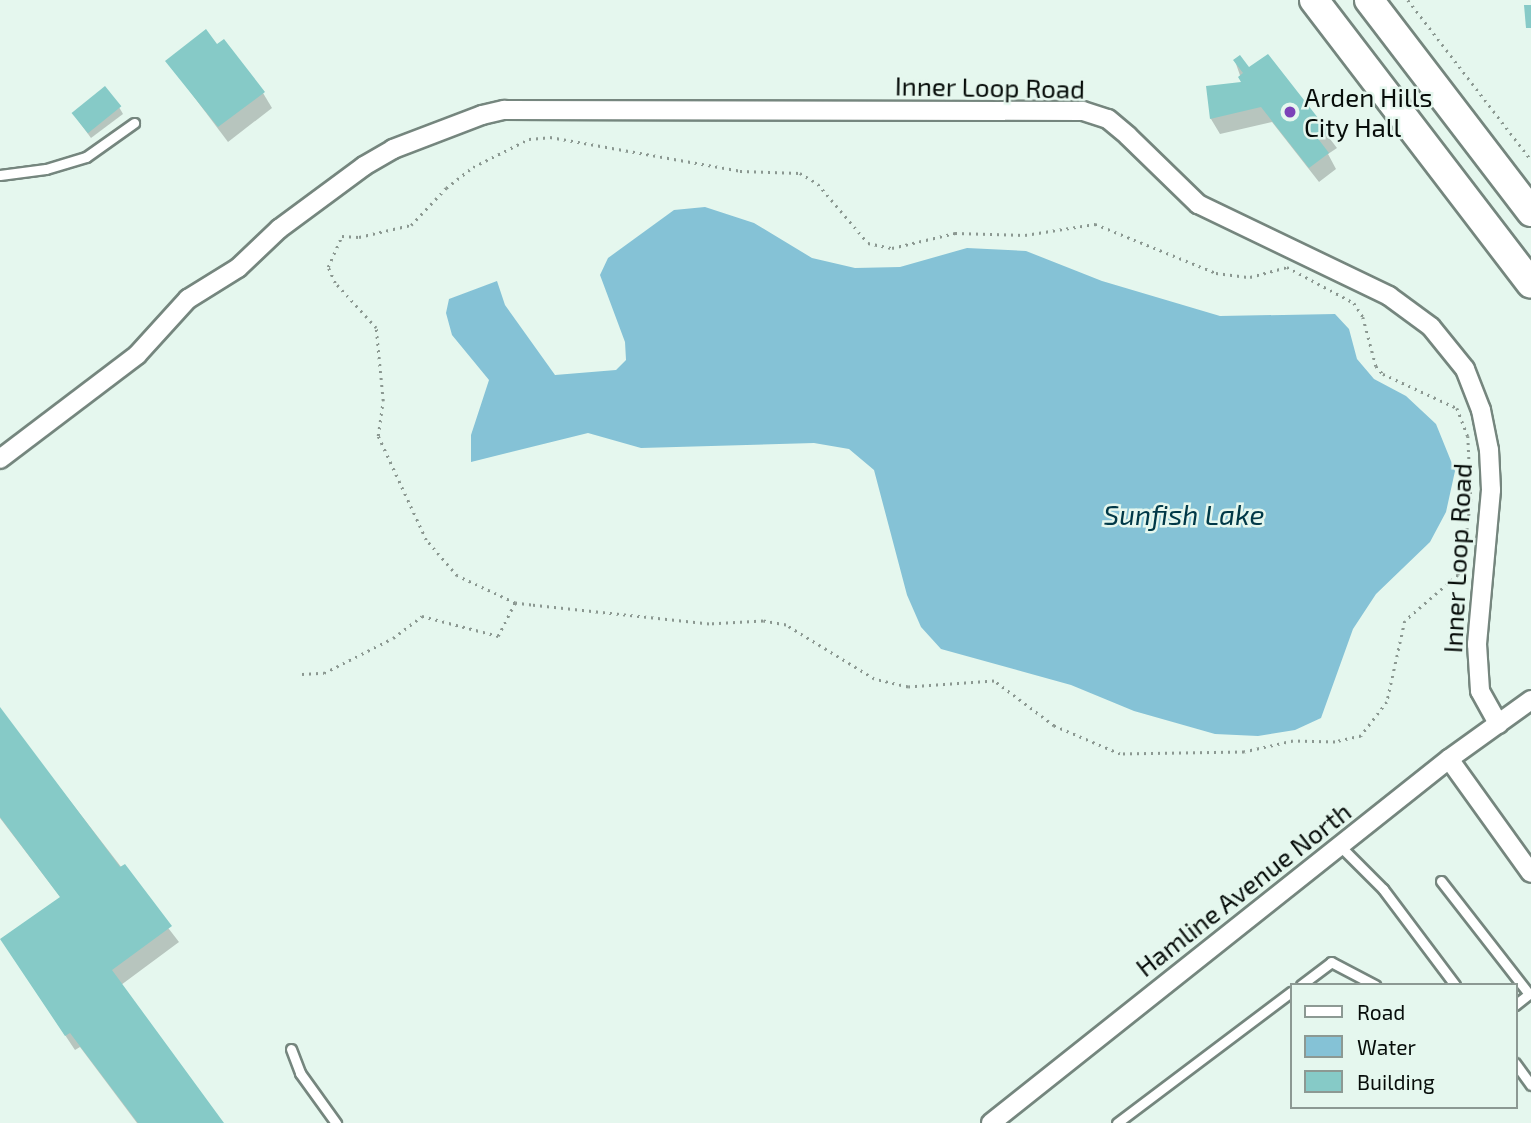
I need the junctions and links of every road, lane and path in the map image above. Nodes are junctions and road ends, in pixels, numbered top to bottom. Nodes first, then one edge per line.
1 (1314, 0) edge
2 (1369, 0) edge
3 (1408, 0) edge
4 (134, 123) dead end
5 (1531, 160) edge
6 (0, 176) edge
7 (1531, 212) edge
8 (1531, 284) edge
9 (0, 459) edge
10 (515, 603) junction
11 (302, 674) dead end
12 (1531, 700) edge
13 (1498, 724) junction
14 (1450, 759) junction
15 (1340, 846) junction
16 (1531, 873) edge
17 (1441, 881) dead end
18 (1304, 983) edge
19 (1371, 983) edge
20 (1450, 983) edge
21 (1290, 993) edge
22 (1517, 1003) edge
23 (291, 1049) dead end
24 (1517, 1066) edge
25 (1531, 1085) edge
26 (336, 1123) edge
27 (991, 1123) edge
28 (1116, 1123) edge

1 - 8 main road
2 - 7 main road
3 - 5 path
4 - 6 lane
9 - 13 street, Inner Loop Road
10 - 10 path
10 - 11 path
12 - 13 street, Hamline Avenue North
13 - 14 street, Hamline Avenue North
14 - 15 street, Hamline Avenue North
14 - 16 street
15 - 20 lane
15 - 27 street, Hamline Avenue North
17 - 22 lane
18 - 19 lane
21 - 28 lane
23 - 26 lane
24 - 25 lane

